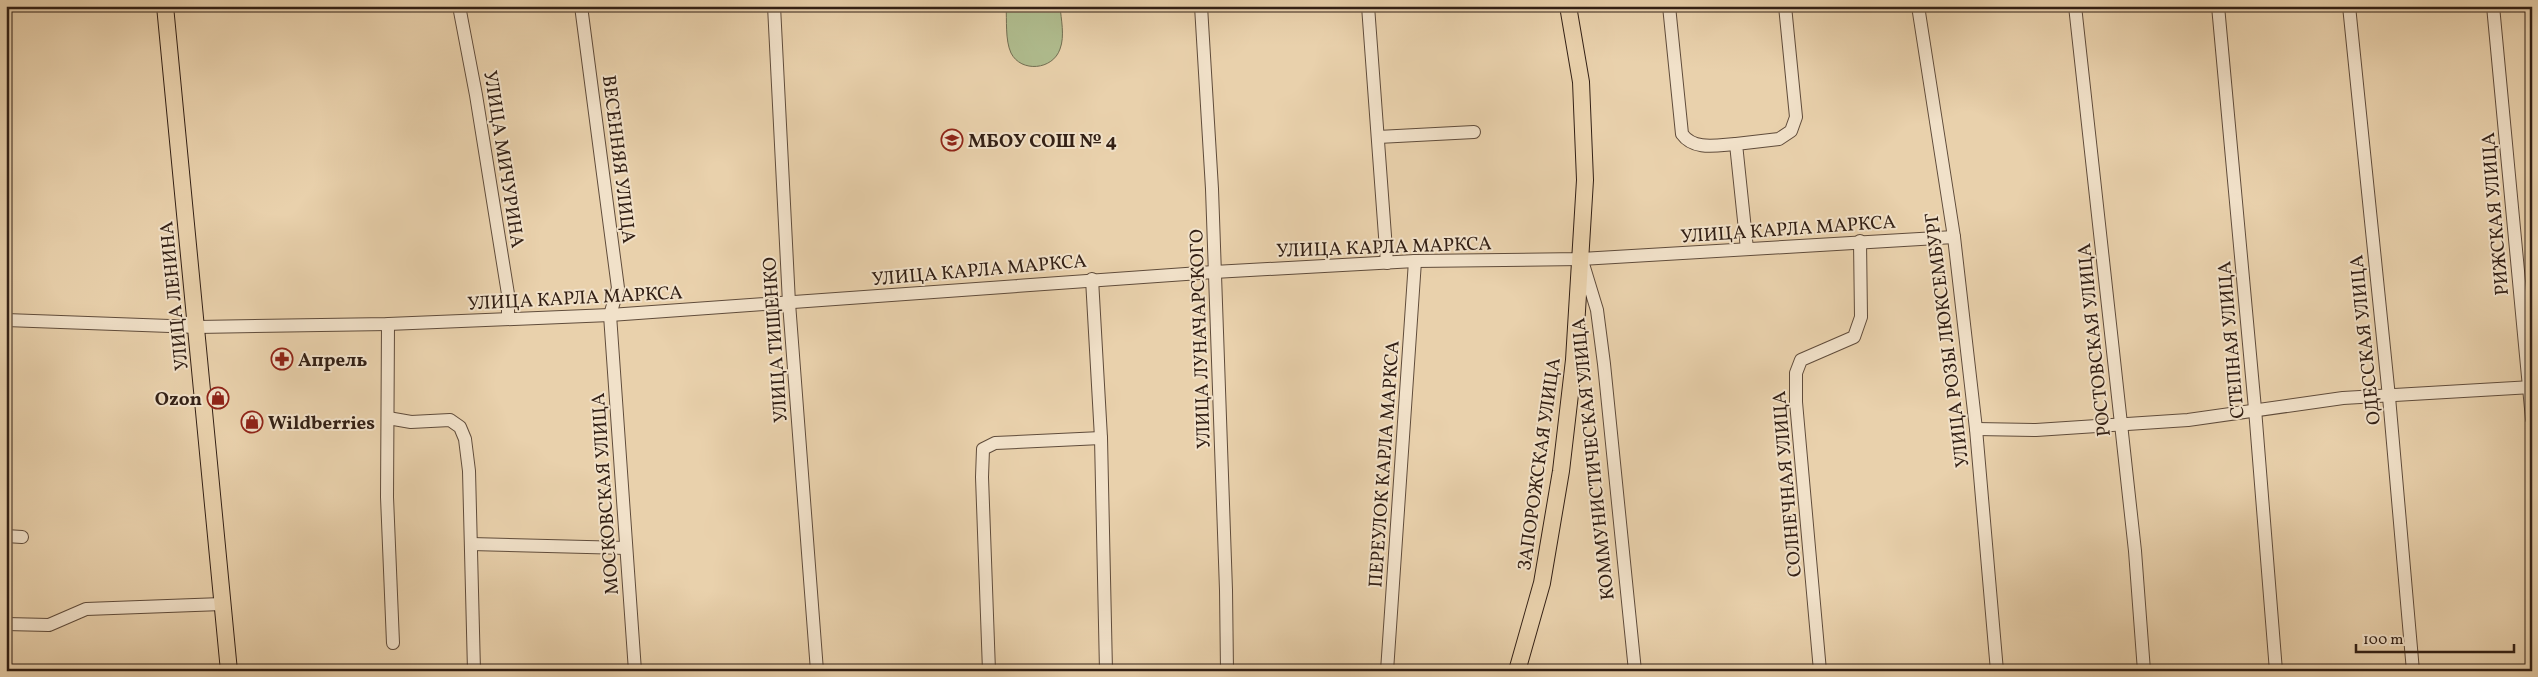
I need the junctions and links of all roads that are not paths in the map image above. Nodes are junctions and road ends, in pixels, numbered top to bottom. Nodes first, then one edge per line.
1 (165, 6) edge
2 (459, 6) edge
3 (581, 6) edge
4 (774, 6) edge
5 (1201, 6) edge
6 (1368, 6) edge
7 (1568, 6) edge
8 (1669, 6) edge
9 (1785, 6) edge
10 (1918, 6) edge
11 (2075, 6) edge
12 (2218, 6) edge
13 (2349, 6) edge
14 (2493, 6) edge
15 (1474, 132) dead end
16 (1378, 137) junction
17 (1736, 144) junction
18 (1954, 237) junction
19 (1860, 241) junction
20 (1747, 249) junction
21 (1581, 259) junction
22 (1415, 261) junction
23 (1387, 263) junction
24 (1214, 272) junction
25 (1092, 279) junction
26 (789, 303) junction
27 (610, 315) junction
28 (6, 320) edge
29 (508, 320) junction
30 (388, 324) junction
31 (197, 327) junction
32 (2530, 387) edge
33 (2389, 397) junction
34 (2255, 409) junction
35 (388, 418) junction
36 (2532, 419) edge
37 (2121, 423) junction
38 (1976, 429) junction
39 (1100, 438) junction
40 (6, 536) edge
41 (22, 538) dead end
42 (471, 544) junction
43 (626, 548) junction
44 (222, 604) junction
45 (6, 624) edge
46 (392, 643) dead end
47 (229, 671) edge
48 (474, 671) edge
49 (635, 671) edge
50 (817, 671) edge
51 (990, 671) edge
52 (1106, 671) edge
53 (1227, 671) edge
54 (1387, 671) edge
55 (1517, 671) edge
56 (1635, 671) edge
57 (1820, 671) edge
58 (1997, 671) edge
59 (2144, 671) edge
60 (2276, 671) edge
61 (2413, 671) edge

1 - 31 main road, УЛИЦА ЛЕНИНА
2 - 29 street, УЛИЦА МИЧУРИНА
3 - 27 street, ВЕСЕННЯЯ УЛИЦА
4 - 26 street, УЛИЦА ТИЩЕНКО
5 - 24 street, УЛИЦА ЛУНАЧАРСКОГО
6 - 16 street
7 - 21 main road, КОММУНИСТИЧЕСКАЯ УЛИЦА
8 - 17 street
9 - 17 street
10 - 18 street, УЛИЦА РОЗЫ ЛЮКСЕМБУРГ
11 - 37 street, РОСТОВСКАЯ УЛИЦА
12 - 34 street, СТЕПНАЯ УЛИЦА
13 - 33 street, ОДЕССКАЯ УЛИЦА
14 - 32 street, РИЖСКАЯ УЛИЦА
15 - 16 street
16 - 23 street
17 - 20 street
18 - 19 street, УЛИЦА КАРЛА МАРКСА
18 - 38 street, УЛИЦА РОЗЫ ЛЮКСЕМБУРГ
19 - 20 street, УЛИЦА КАРЛА МАРКСА
19 - 57 street, СОЛНЕЧНАЯ УЛИЦА
20 - 21 street, УЛИЦА КАРЛА МАРКСА
21 - 22 street, УЛИЦА КАРЛА МАРКСА
21 - 55 main road, ЗАПОРОЖСКАЯ УЛИЦА
21 - 56 street, КОММУНИСТИЧЕСКАЯ УЛИЦА
22 - 23 street, УЛИЦА КАРЛА МАРКСА
22 - 54 street, ПЕРЕУЛОК КАРЛА МАРКСА
23 - 24 street, УЛИЦА КАРЛА МАРКСА
24 - 25 street, УЛИЦА КАРЛА МАРКСА
24 - 53 street, УЛИЦА ЛУНАЧАРСКОГО
25 - 26 street, УЛИЦА КАРЛА МАРКСА
25 - 39 street
26 - 27 street, УЛИЦА КАРЛА МАРКСА
26 - 50 street, УЛИЦА ТИЩЕНКО
27 - 29 street, УЛИЦА КАРЛА МАРКСА
27 - 43 street, МОСКОВСКАЯ УЛИЦА
28 - 31 street, УЛИЦА КАРЛА МАРКСА
29 - 30 street, УЛИЦА КАРЛА МАРКСА
30 - 31 street, УЛИЦА КАРЛА МАРКСА
30 - 35 street
31 - 44 main road, УЛИЦА ЛЕНИНА
32 - 33 street
32 - 36 street, РИЖСКАЯ УЛИЦА
33 - 34 street
33 - 61 street, ОДЕССКАЯ УЛИЦА
34 - 37 street
34 - 60 street, СТЕПНАЯ УЛИЦА
35 - 42 street
35 - 46 street
37 - 38 street
37 - 59 street, РОСТОВСКАЯ УЛИЦА
38 - 58 street, УЛИЦА РОЗЫ ЛЮКСЕМБУРГ
39 - 51 street
39 - 52 street
40 - 41 street
42 - 43 street
42 - 48 street
43 - 49 street, МОСКОВСКАЯ УЛИЦА
44 - 45 street
44 - 47 main road, УЛИЦА ЛЕНИНА

